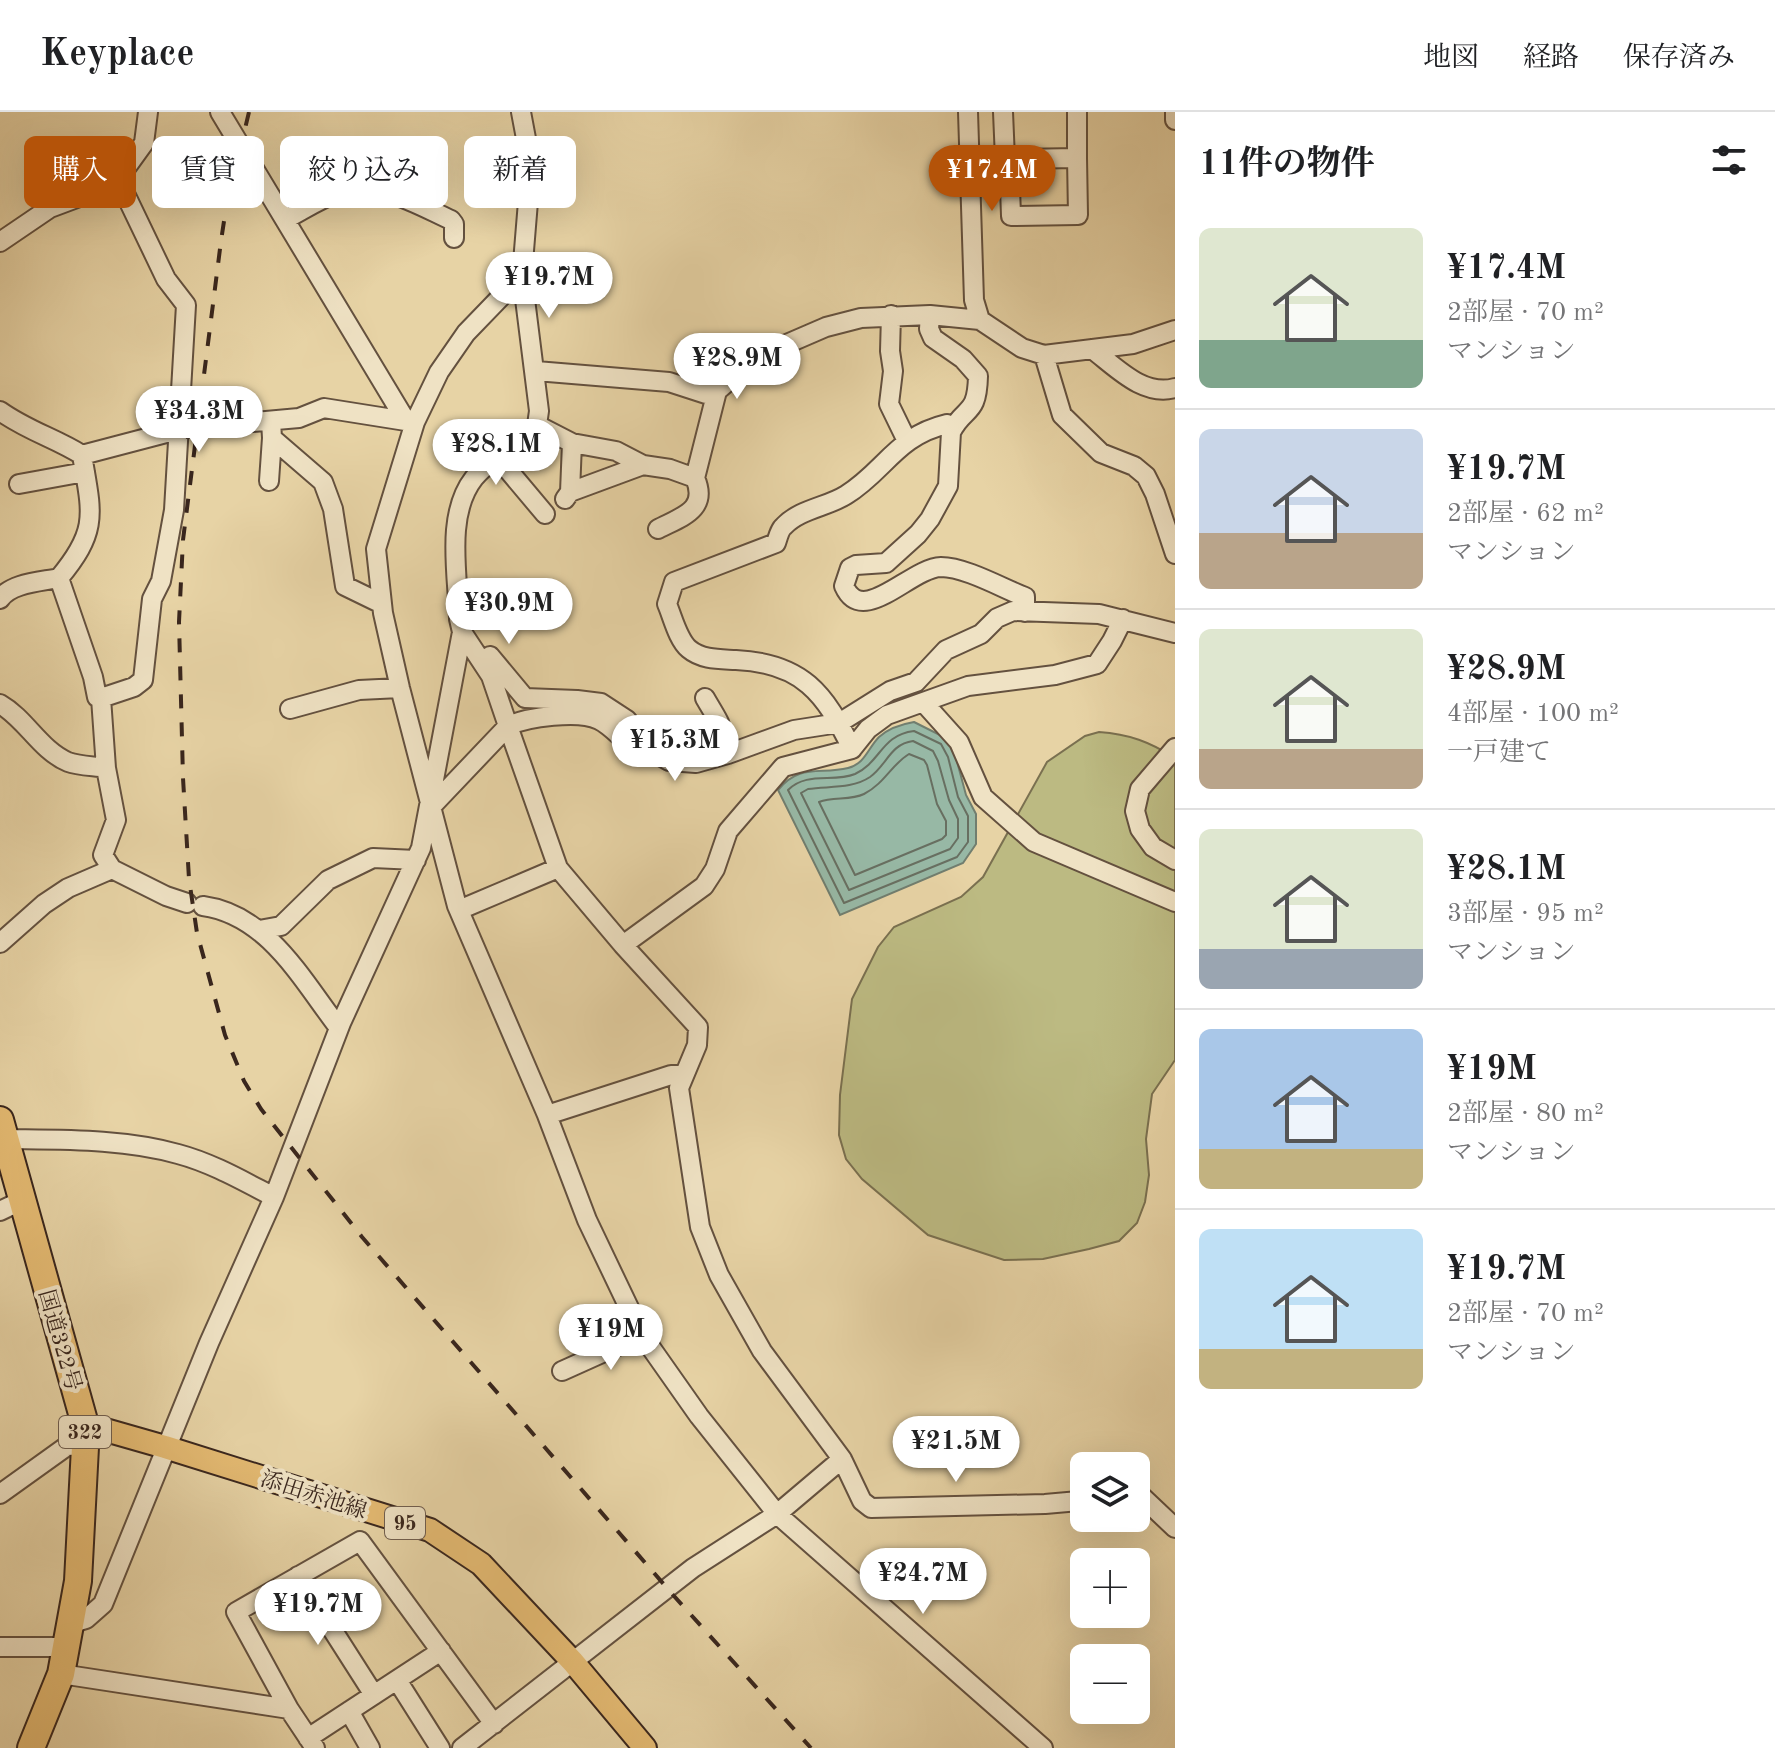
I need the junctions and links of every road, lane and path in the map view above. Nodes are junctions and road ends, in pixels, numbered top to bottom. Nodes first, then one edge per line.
1 (148, 112) edge
2 (220, 112) edge
3 (521, 112) edge
4 (968, 112) edge
5 (1003, 112) edge
6 (1077, 112) edge
7 (1175, 112) edge
8 (1175, 120) edge
9 (136, 154) edge
10 (1077, 158) junction
11 (1009, 159) junction
12 (50, 208) edge
13 (132, 208) edge
14 (286, 219) junction
15 (454, 238) dead end
16 (0, 242) edge
17 (522, 275) junction
18 (891, 315) junction
19 (930, 315) junction
20 (980, 320) junction
21 (1175, 330) edge
22 (1092, 349) junction
23 (1044, 355) junction
24 (536, 371) junction
25 (1175, 388) edge
26 (717, 391) junction
27 (0, 411) edge
28 (411, 421) junction
29 (537, 425) junction
30 (953, 427) junction
31 (182, 429) junction
32 (271, 430) junction
33 (907, 441) junction
34 (572, 443) junction
35 (498, 458) junction
36 (84, 464) junction
37 (643, 465) junction
38 (695, 478) junction
39 (269, 481) dead end
40 (19, 484) dead end
41 (545, 514) dead end
42 (658, 529) dead end
43 (1175, 554) edge
44 (59, 578) junction
45 (0, 599) edge
46 (382, 604) junction
47 (1025, 612) junction
48 (1123, 619) junction
49 (462, 632) junction
50 (1175, 633) edge
51 (400, 688) junction
52 (101, 698) junction
53 (705, 698) dead end
54 (924, 703) junction
55 (0, 704) edge
56 (290, 709) dead end
57 (839, 723) junction
58 (508, 726) junction
59 (1175, 748) edge
60 (852, 749) junction
61 (655, 753) junction
62 (702, 761) junction
63 (106, 768) junction
64 (430, 808) junction
65 (416, 860) junction
66 (1175, 860) edge
67 (558, 868) junction
68 (112, 869) junction
69 (1175, 902) edge
70 (459, 910) junction
71 (259, 930) junction
72 (0, 943) edge
73 (623, 945) junction
74 (339, 1028) junction
75 (682, 1075) junction
76 (547, 1115) junction
77 (1, 1133) edge
78 (274, 1197) junction
79 (12, 1206) edge
80 (642, 1335) junction
81 (562, 1371) dead end
82 (84, 1436) junction
83 (165, 1447) junction
84 (842, 1459) junction
85 (0, 1494) edge
86 (1070, 1502) edge
87 (1150, 1504) edge
88 (777, 1514) junction
89 (1175, 1528) edge
90 (298, 1576) junction
91 (68, 1636) junction
92 (0, 1647) edge
93 (441, 1651) junction
94 (573, 1662) junction
95 (61, 1674) junction
96 (397, 1680) junction
97 (374, 1695) junction
98 (289, 1709) junction
99 (349, 1711) junction
100 (494, 1724) junction
101 (312, 1743) edge
102 (467, 1747) edge
103 (31, 1748) edge
104 (370, 1748) edge
105 (440, 1748) edge
106 (645, 1748) edge
107 (1043, 1748) edge

1 - 9 street
2 - 14 street
3 - 17 street
4 - 20 street
5 - 11 street
6 - 10 street
7 - 8 street
10 - 11 street
10 - 11 street
12 - 16 street
13 - 31 street
14 - 15 street
14 - 28 street
17 - 24 street
17 - 28 street
18 - 19 street
18 - 26 street
18 - 33 street
19 - 20 street
19 - 30 street
20 - 23 street
21 - 22 street
22 - 23 street
22 - 25 street
23 - 43 street
24 - 26 street
24 - 29 street
26 - 38 street
27 - 36 street
28 - 32 street
28 - 46 street
29 - 34 street
29 - 35 street
30 - 33 street
30 - 47 street
31 - 32 street, bridge
31 - 36 street
31 - 52 street
32 - 39 street
32 - 46 street
33 - 57 street
34 - 37 street
34 - 37 street
35 - 41 street
35 - 49 street
36 - 40 street
36 - 44 street
37 - 38 street
38 - 42 street
44 - 45 street
44 - 52 street
46 - 51 street
47 - 48 street
47 - 57 street
48 - 50 street
48 - 54 street
49 - 58 street
49 - 61 street
49 - 64 street
51 - 56 street
51 - 64 street
52 - 63 street
53 - 62 street
54 - 60 street
54 - 69 street
55 - 63 street
57 - 60 street
57 - 62 street
58 - 61 street
58 - 64 street
58 - 67 street
59 - 66 street
60 - 73 street
61 - 62 street
63 - 68 street
64 - 65 street
64 - 70 street
65 - 71 street
65 - 74 street
67 - 70 street
67 - 73 street
68 - 71 street
68 - 72 street
70 - 76 street
71 - 74 street
73 - 75 street
74 - 78 street
75 - 76 street
75 - 84 street
76 - 80 street
77 - 78 street
77 - 79 highway, 国道322号 / 322
78 - 83 street
79 - 82 highway, 国道322号 / 322
80 - 81 street
80 - 88 street
82 - 83 main road, 添田赤池線 / 95
82 - 85 street
82 - 91 highway, 国道322号 / 322
83 - 91 street
83 - 94 main road, 添田赤池線 / 95
84 - 86 street
84 - 88 street
87 - 89 street
88 - 94 street
88 - 107 street
90 - 93 street
90 - 97 street
90 - 98 street
91 - 92 street
91 - 95 highway, 国道322号 / 322
93 - 96 street
93 - 100 street
94 - 100 street
94 - 106 main road, 添田赤池線 / 95
95 - 98 street
95 - 103 highway, 国道322号 / 322
96 - 97 street
96 - 105 street
97 - 99 street
98 - 101 street
99 - 101 street
99 - 104 street
100 - 102 street

